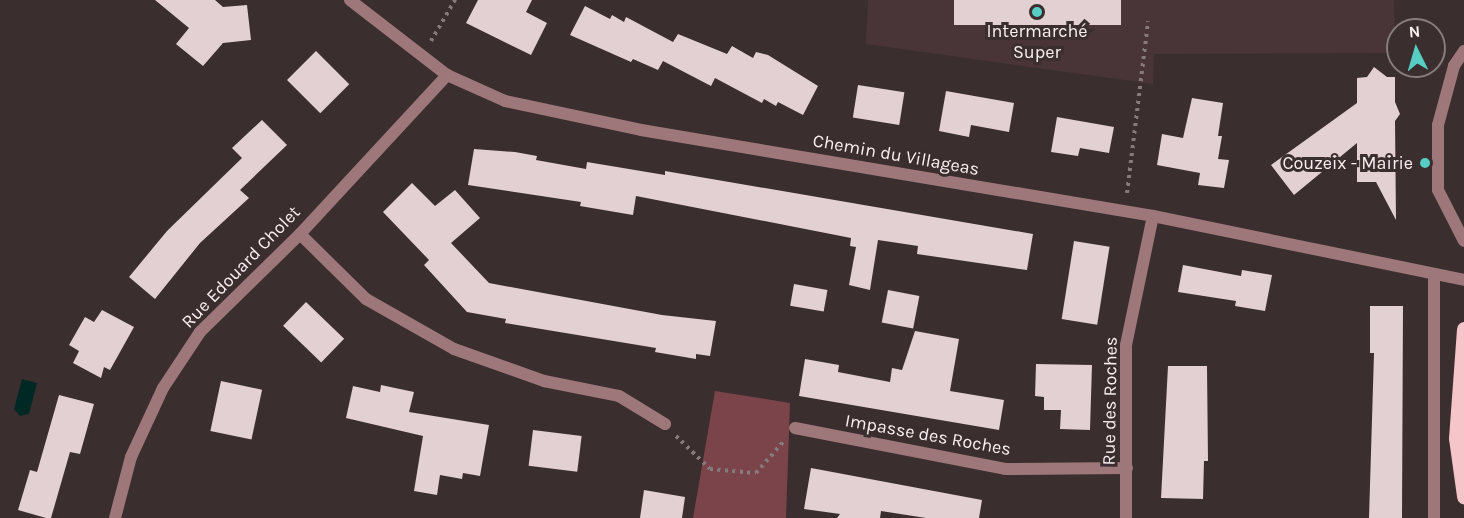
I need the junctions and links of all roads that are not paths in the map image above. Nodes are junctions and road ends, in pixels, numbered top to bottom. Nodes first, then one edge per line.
1 (350, 0) edge
2 (1464, 51) edge
3 (447, 75) junction
4 (1153, 216) junction
5 (300, 234) junction
6 (1464, 241) edge
7 (1434, 275) junction
8 (1464, 280) edge
9 (1464, 329) edge
10 (665, 424) road end
11 (795, 428) road end
12 (1127, 468) junction
13 (1464, 496) edge
14 (115, 518) edge
15 (1126, 518) edge
16 (1434, 518) edge

1 - 3 street, Chemin du Villageas
2 - 6 street
3 - 4 street, Chemin du Villageas
3 - 5 street, Rue Edouard Cholet
4 - 7 street, Chemin du Villageas
4 - 12 street, Rue des Roches
5 - 10 street
5 - 14 street, Rue Edouard Cholet
7 - 8 street, Chemin du Villageas
7 - 16 street
9 - 13 main road
11 - 12 street, Impasse des Roches
12 - 15 street, Rue des Roches

